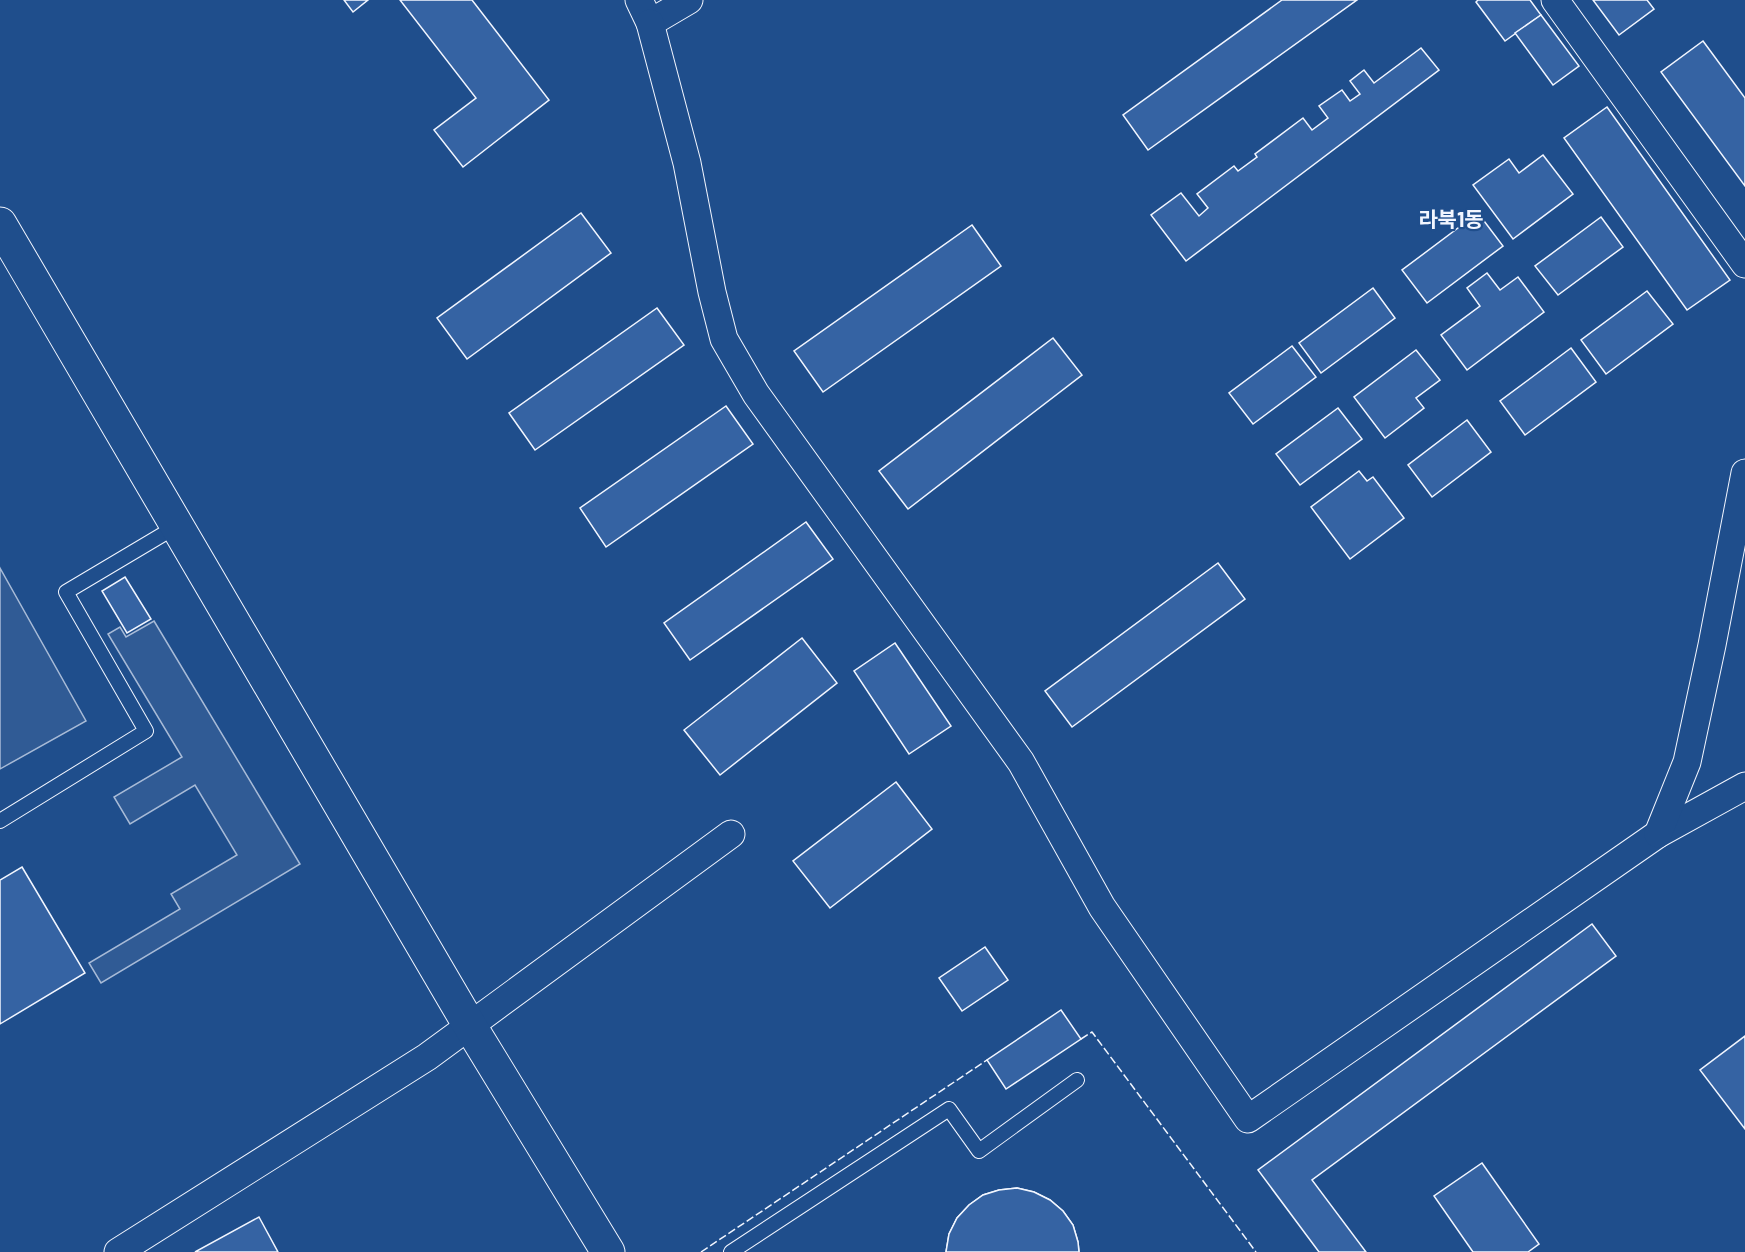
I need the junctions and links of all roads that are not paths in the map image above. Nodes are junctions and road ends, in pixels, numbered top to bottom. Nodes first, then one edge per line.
1 (689, 0) edge
2 (1555, 0) edge
3 (645, 12) edge
4 (0, 224) edge
5 (1745, 264) edge
6 (1745, 473) edge
7 (177, 526) junction
8 (1745, 786) edge
9 (0, 821) edge
10 (731, 834) dead end
11 (1658, 834) junction
12 (470, 1026) junction
13 (1077, 1080) dead end
14 (118, 1252) edge
15 (608, 1252) edge
16 (730, 1252) edge

1 - 3 street
2 - 5 street
3 - 11 street
4 - 7 street
6 - 11 street
7 - 9 lane
7 - 12 street
8 - 11 street
10 - 12 street
12 - 14 street
12 - 15 street
13 - 16 lane

